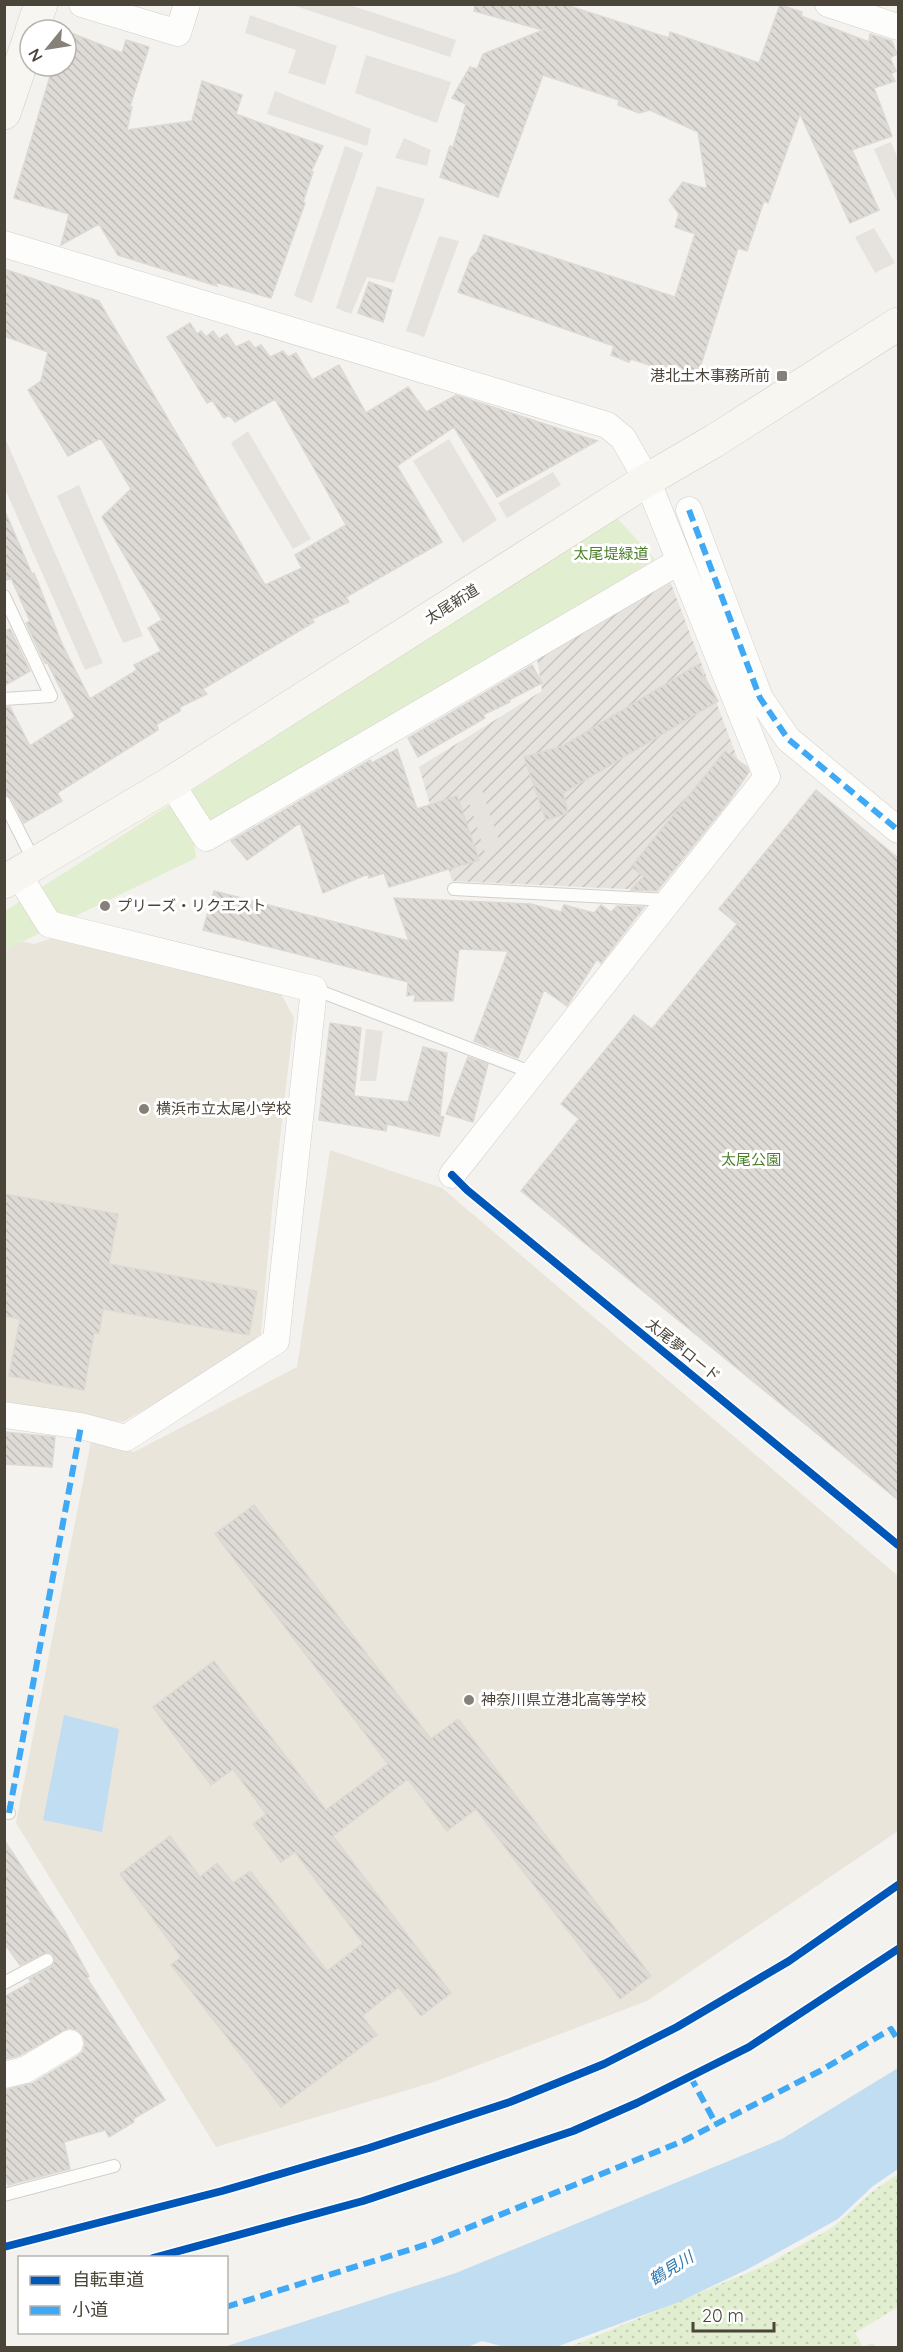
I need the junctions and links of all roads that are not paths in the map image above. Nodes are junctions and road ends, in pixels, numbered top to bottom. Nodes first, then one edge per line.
1 (82, 4) edge
2 (187, 4) edge
3 (842, 7) edge
4 (898, 27) edge
5 (18, 72) edge
6 (4, 113) edge
7 (4, 244) edge
8 (896, 318) edge
9 (647, 480) junction
10 (689, 510) dead end
11 (680, 561) junction
12 (4, 596) edge
13 (4, 699) edge
14 (171, 783) junction
15 (4, 802) edge
16 (898, 830) edge
17 (19, 874) edge
18 (454, 889) dead end
19 (670, 900) junction
20 (314, 989) junction
21 (533, 1073) junction
22 (452, 1175) dead end
23 (4, 1415) edge
24 (47, 1960) dead end
25 (4, 1983) edge
26 (70, 2043) dead end
27 (4, 2075) edge
28 (114, 2166) dead end
29 (4, 2196) edge

1 - 2 street
3 - 4 street
5 - 6 street
7 - 9 street
8 - 9 street, 太尾新道
9 - 11 street
9 - 14 street, 太尾新道
10 - 16 street
11 - 14 street
11 - 19 street
12 - 13 lane
14 - 17 street, 太尾新道
15 - 17 lane
17 - 20 street
18 - 19 lane
19 - 21 street
20 - 21 lane
20 - 23 street
21 - 22 street
24 - 25 lane
26 - 27 street
28 - 29 lane

